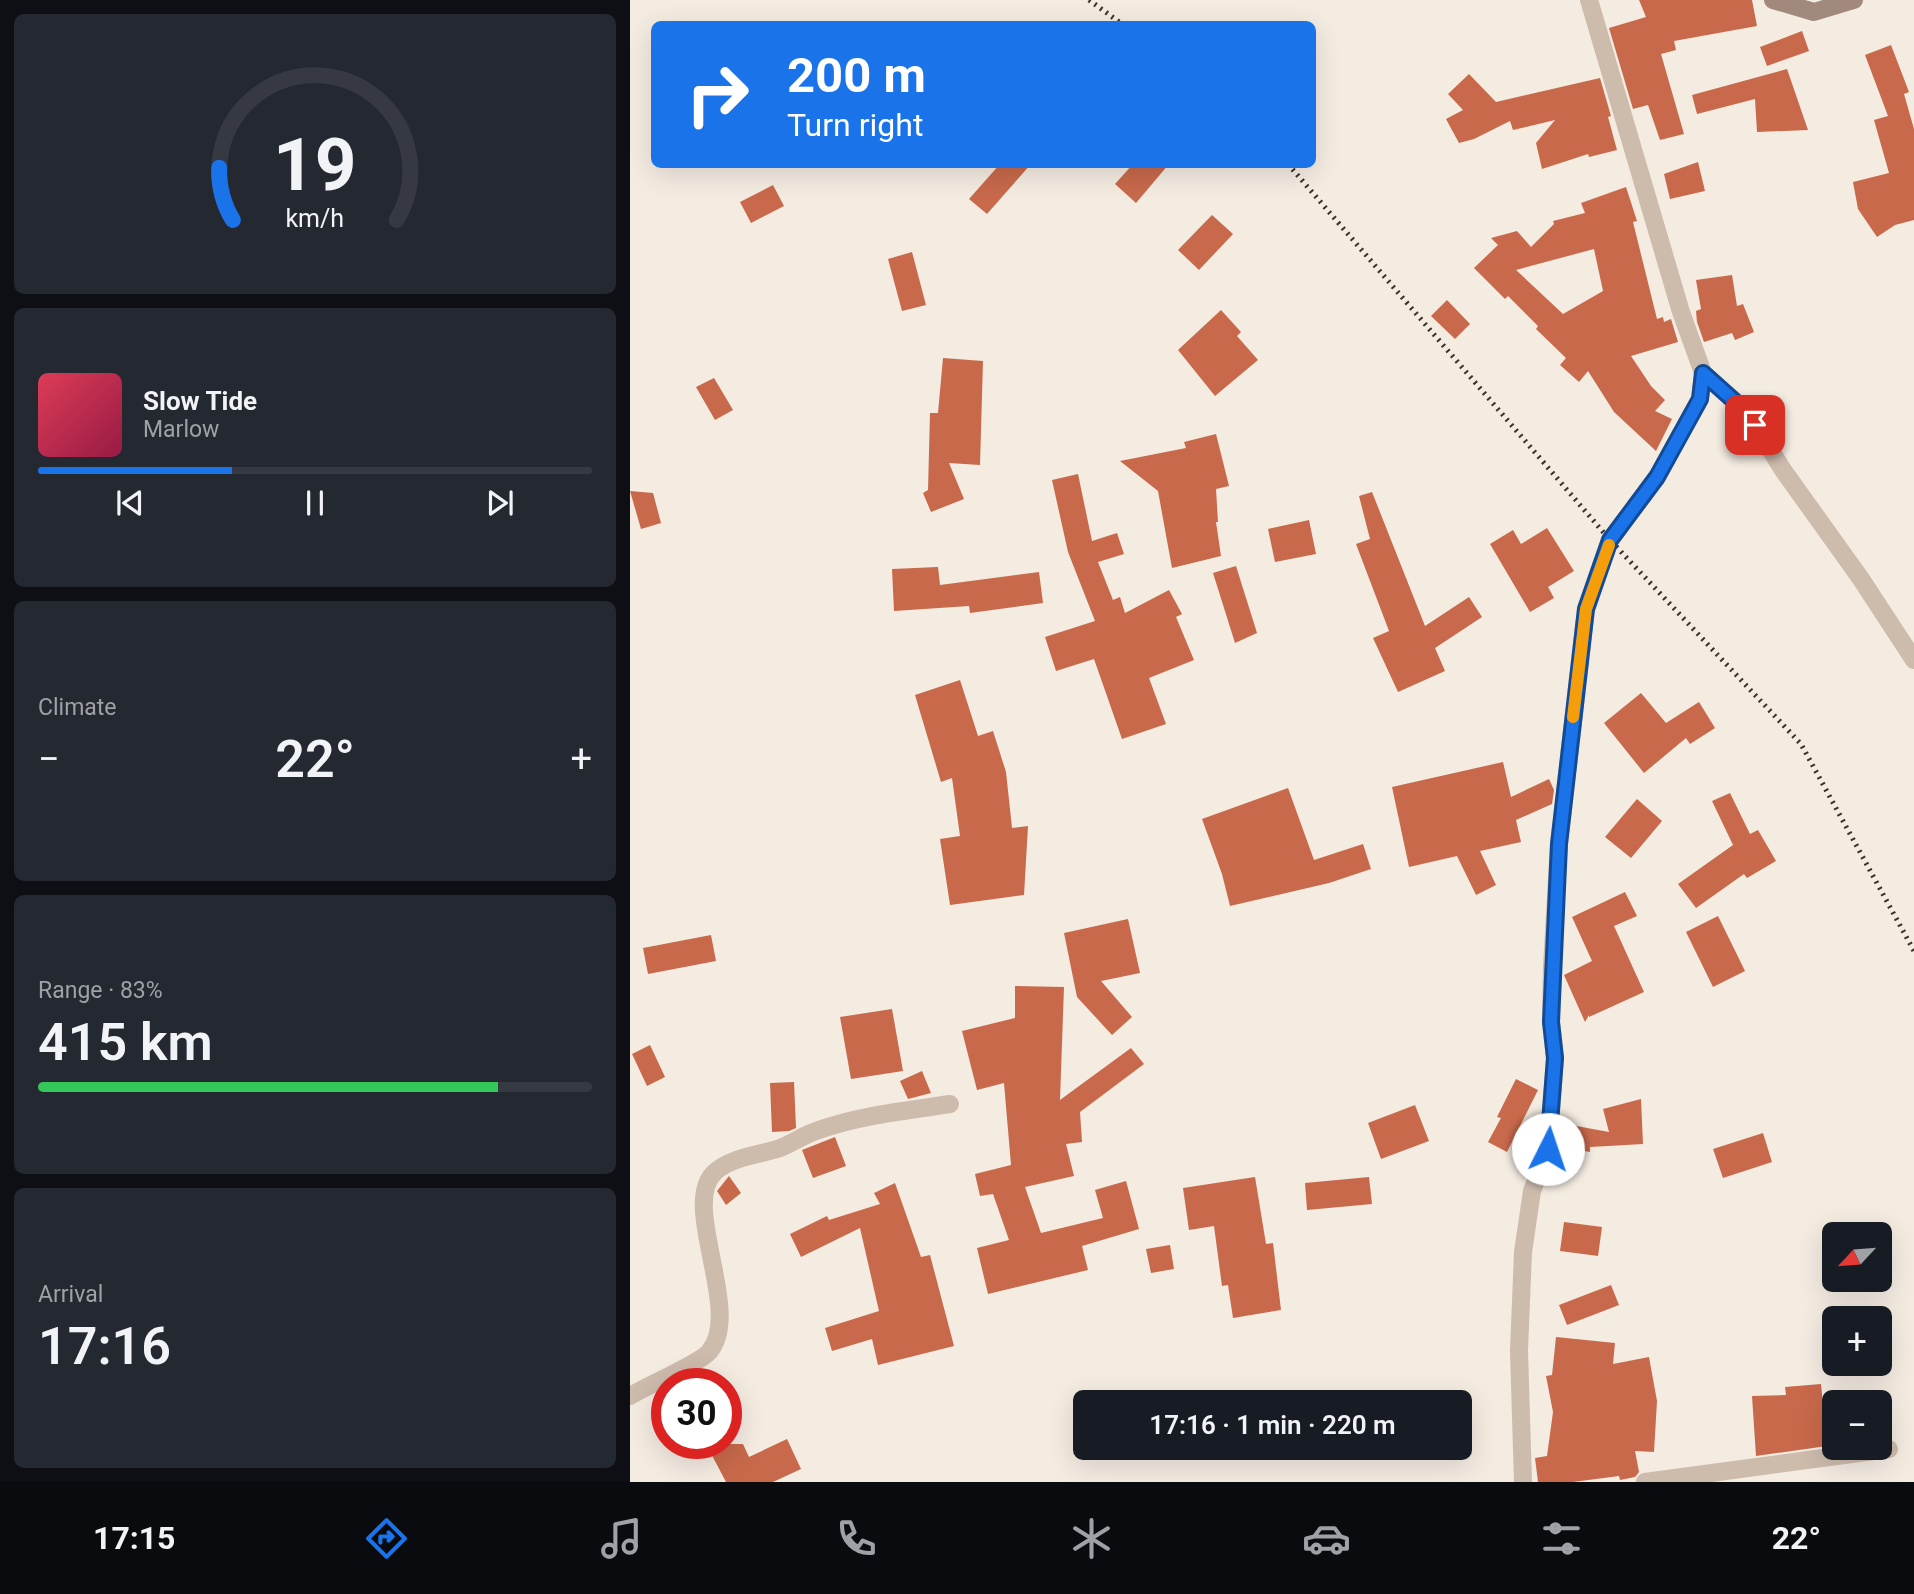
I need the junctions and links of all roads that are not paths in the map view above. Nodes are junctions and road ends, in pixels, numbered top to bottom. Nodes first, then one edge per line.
1 (1589, 0) edge
2 (1773, 0) edge
3 (1854, 0) edge
4 (1703, 373) junction
5 (1914, 660) edge
6 (950, 1104) dead end
7 (630, 1396) edge
8 (1822, 1458) edge
9 (1523, 1482) edge
10 (1645, 1482) edge

1 - 4 street
2 - 3 main road
4 - 5 street
4 - 9 street
6 - 7 street
8 - 10 street

